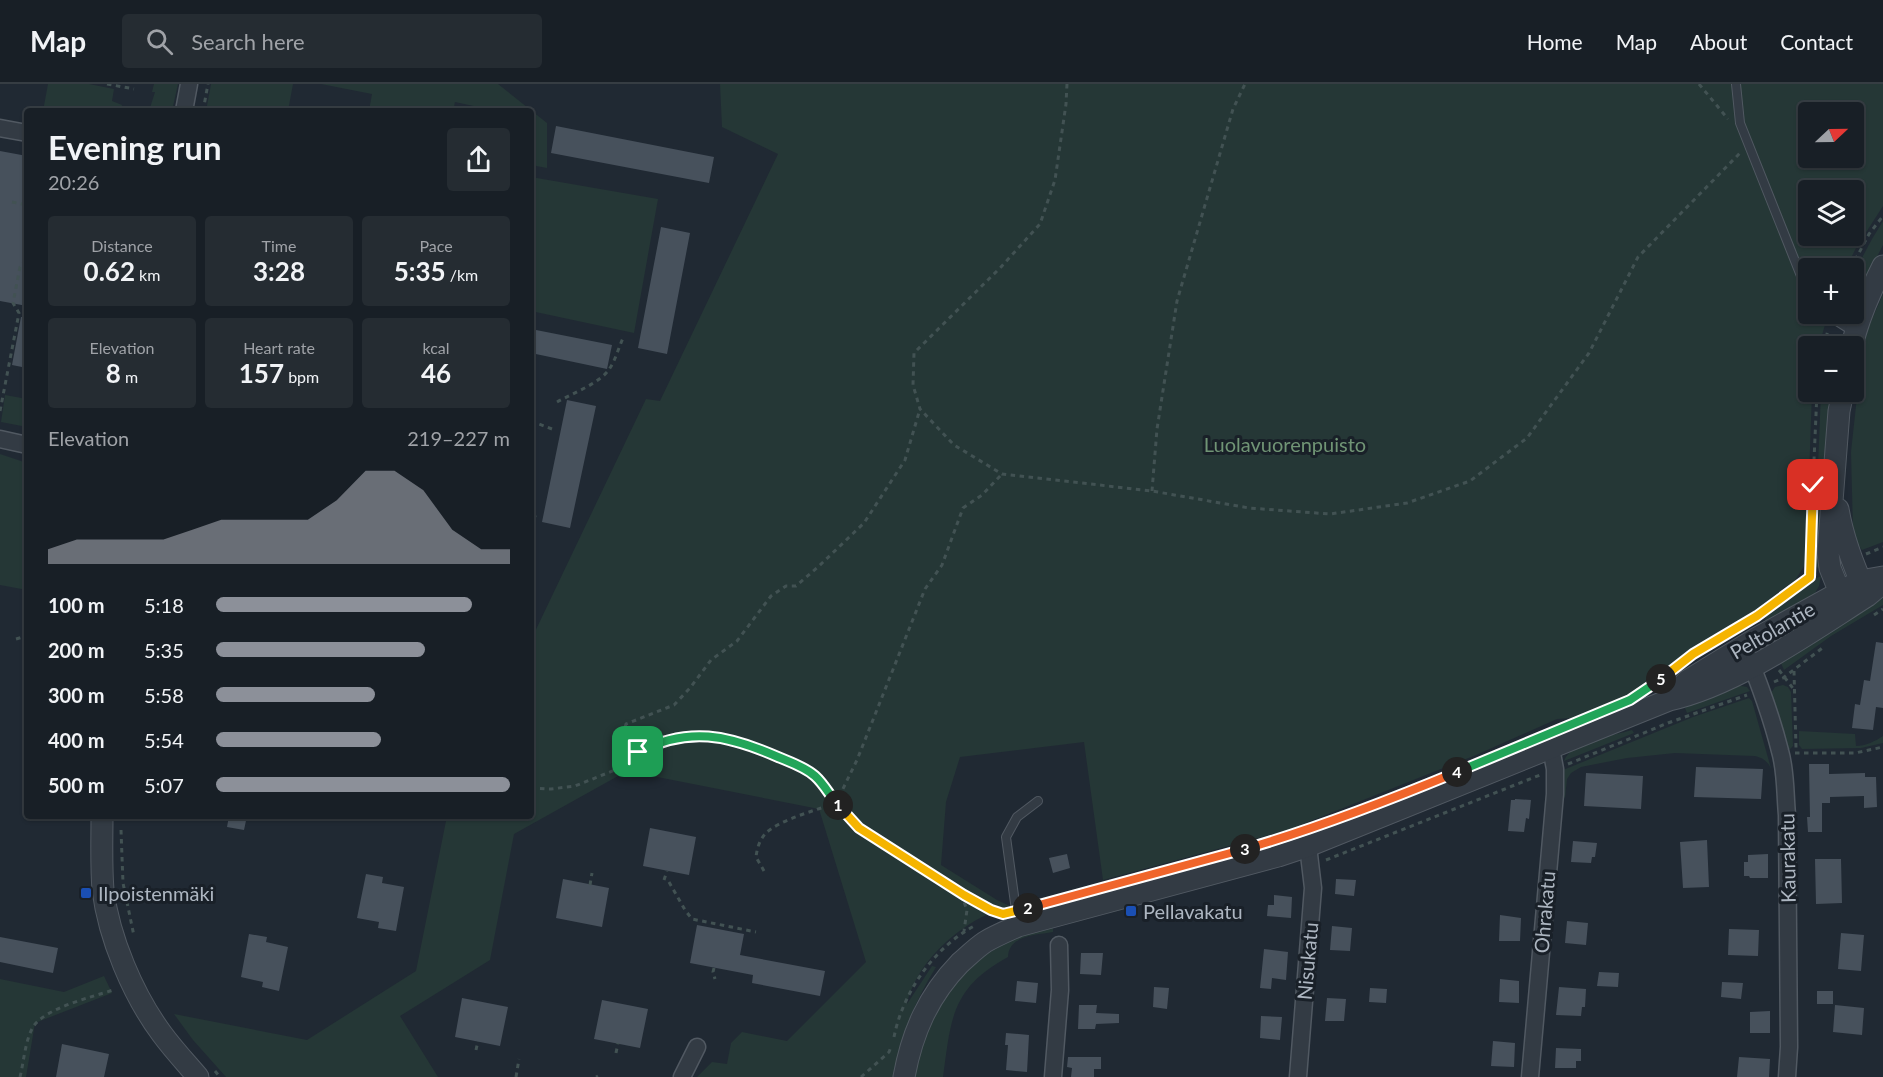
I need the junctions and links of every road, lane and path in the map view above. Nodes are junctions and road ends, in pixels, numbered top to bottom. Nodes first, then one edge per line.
1 (107, 84) edge
2 (189, 84) edge
3 (208, 84) edge
4 (1067, 84) edge
5 (1245, 84) edge
6 (1699, 84) edge
7 (1736, 84) edge
8 (134, 89) dead end
9 (185, 108) edge
10 (204, 108) edge
11 (0, 128) edge
12 (24, 132) edge
13 (1748, 144) junction
14 (12, 202) dead end
15 (24, 204) edge
16 (1883, 216) edge
17 (1856, 258) edge
18 (24, 263) edge
19 (1798, 266) edge
20 (1883, 266) edge
21 (1838, 324) edge
22 (624, 336) dead end
23 (1850, 336) edge
24 (1855, 336) edge
25 (557, 402) dead end
26 (1817, 402) edge
27 (1841, 402) edge
28 (920, 409) junction
29 (0, 411) edge
30 (534, 422) edge
31 (552, 429) dead end
32 (0, 439) edge
33 (24, 444) edge
34 (1002, 474) junction
35 (1834, 488) junction
36 (1152, 491) junction
37 (536, 513) dead end
38 (1812, 515) dead end
39 (534, 519) edge
40 (1810, 563) dead end
41 (1883, 577) edge
42 (1873, 597) edge
43 (1843, 600) junction
44 (1748, 621) dead end
45 (24, 637) edge
46 (16, 639) dead end
47 (1737, 639) junction
48 (1827, 645) dead end
49 (1684, 661) dead end
50 (1776, 665) dead end
51 (1752, 666) junction
52 (1794, 670) junction
53 (1666, 676) dead end
54 (1783, 678) junction
55 (1648, 689) dead end
56 (1794, 692) junction
57 (1669, 699) junction
58 (1883, 747) edge
59 (1551, 748) junction
60 (1789, 753) junction
61 (624, 762) junction
62 (534, 788) edge
63 (1038, 801) dead end
64 (836, 803) junction
65 (102, 819) edge
66 (121, 827) dead end
67 (1308, 846) junction
68 (667, 871) dead end
69 (764, 871) dead end
70 (592, 873) dead end
71 (664, 880) dead end
72 (669, 882) dead end
73 (590, 885) dead end
74 (960, 892) junction
75 (1012, 917) junction
76 (994, 918) dead end
77 (985, 921) dead end
78 (756, 932) dead end
79 (963, 932) junction
80 (136, 944) dead end
81 (1059, 945) dead end
82 (714, 968) dead end
83 (716, 979) dead end
84 (113, 990) dead end
85 (478, 1041) dead end
86 (618, 1043) dead end
87 (697, 1047) dead end
88 (476, 1050) dead end
89 (616, 1053) dead end
90 (519, 1059) dead end
91 (206, 1074) edge
92 (20, 1077) edge
93 (220, 1077) edge
94 (516, 1077) edge
95 (682, 1077) edge
96 (861, 1077) edge
97 (904, 1077) edge
98 (1053, 1077) edge
99 (1298, 1077) edge
100 (1530, 1077) edge
101 (1787, 1077) edge

1 - 8 path
2 - 9 street
3 - 10 path
4 - 28 path
5 - 36 path
6 - 13 path
7 - 13 lane
11 - 12 street
13 - 19 lane
13 - 36 path
14 - 15 path
16 - 17 path
18 - 29 path
20 - 24 street
21 - 23 lane
22 - 25 path
26 - 38 path
27 - 35 street
28 - 34 path
28 - 61 path
30 - 31 path
32 - 33 street
34 - 36 path
34 - 64 path
35 - 42 street
35 - 43 street
37 - 39 path
40 - 44 path
41 - 42 street, Peltolantie
42 - 43 street, Peltolantie
43 - 47 street, Peltolantie
43 - 51 street, Peltolantie
45 - 46 path
47 - 49 path
47 - 51 street, Kaurakatu
47 - 57 street, Peltolantie
48 - 52 path
50 - 54 path
51 - 57 street, Peltolantie
51 - 60 street, Kaurakatu
52 - 54 path
52 - 56 path
53 - 55 path
54 - 56 path
56 - 60 path
57 - 59 street, Peltolantie
58 - 60 path
59 - 67 street, Peltolantie
59 - 100 street, Ohrakatu
60 - 101 street, Kaurakatu
61 - 62 path
61 - 64 path
63 - 75 lane
64 - 69 path
64 - 74 path
65 - 91 street
66 - 80 path
67 - 75 street, Peltolantie
67 - 99 street, Nisukatu
68 - 71 path
70 - 73 path
72 - 78 path
74 - 75 path
74 - 79 path
75 - 76 path
75 - 97 street, Peltolantie
77 - 79 path
79 - 96 path
81 - 98 street
82 - 83 path
84 - 92 path
85 - 88 path
86 - 89 path
87 - 95 street
90 - 94 path
91 - 93 path

